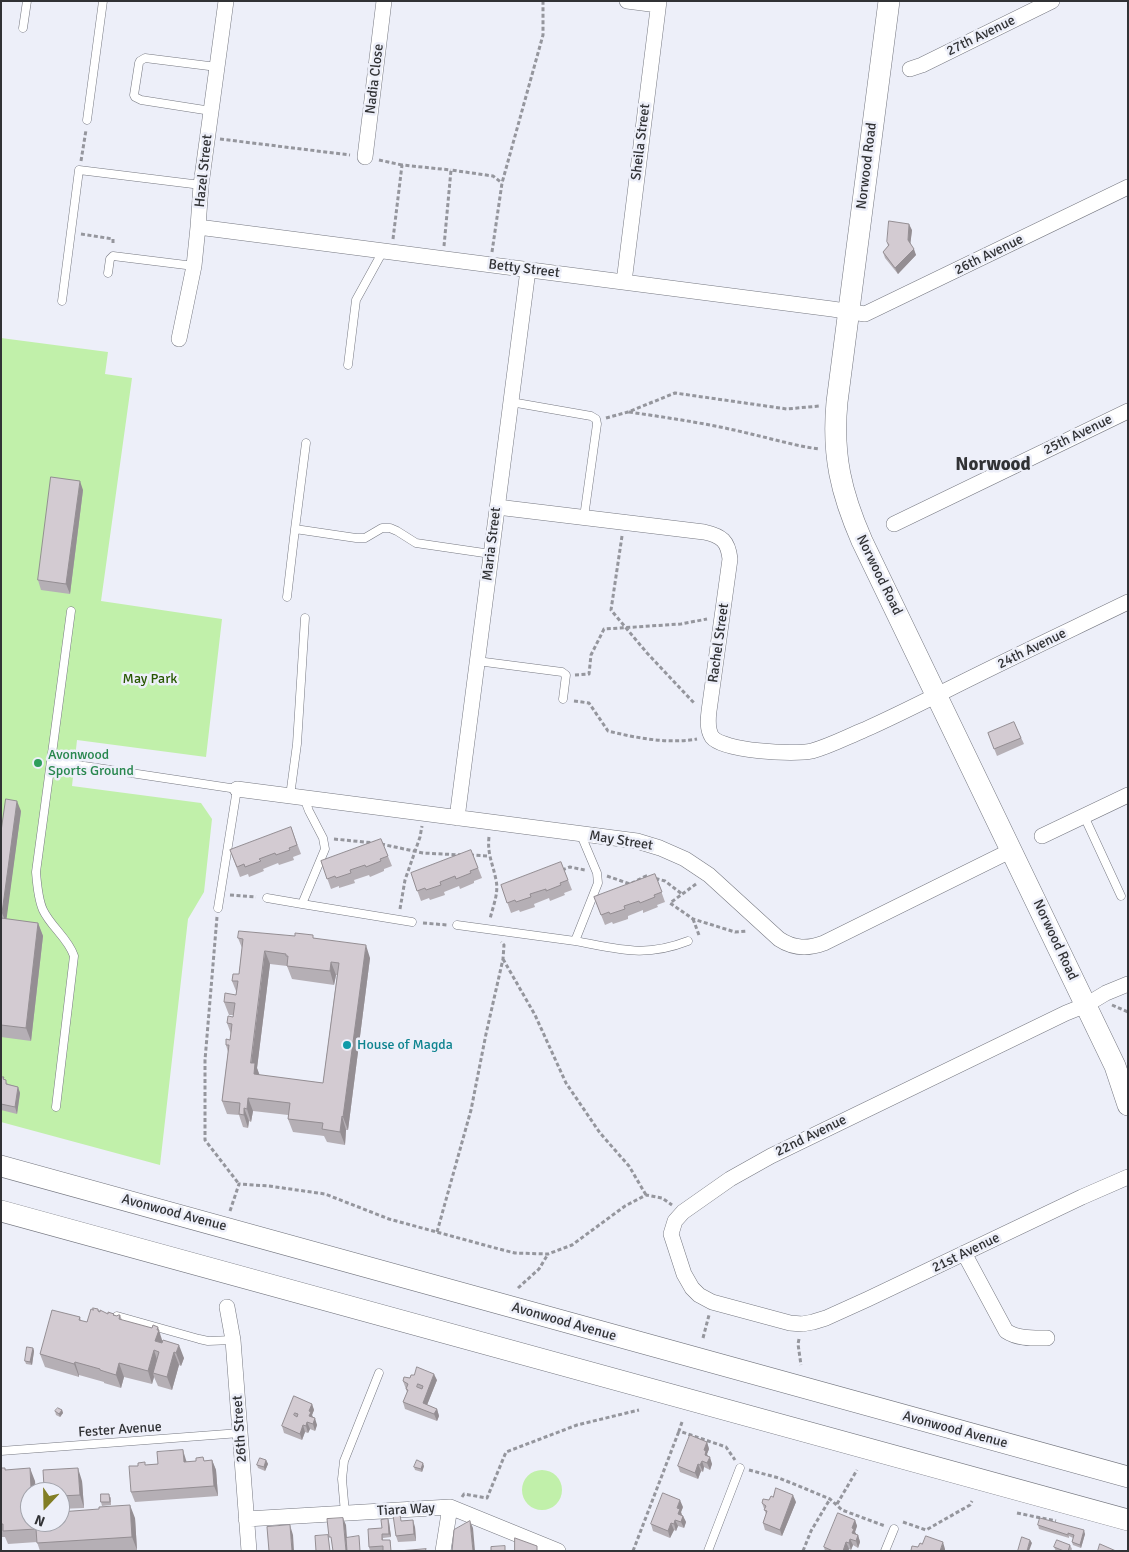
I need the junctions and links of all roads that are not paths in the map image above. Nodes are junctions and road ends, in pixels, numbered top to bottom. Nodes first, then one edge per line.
1 (27, 1) edge
2 (103, 1) edge
3 (226, 1) edge
4 (384, 1) edge
5 (627, 1) edge
6 (888, 1) edge
7 (1052, 1) edge
8 (659, 3) edge
9 (23, 28) dead end
10 (217, 67) junction
11 (910, 69) dead end
12 (211, 111) junction
13 (88, 120) road end
14 (365, 157) road end
15 (201, 185) junction
16 (1128, 188) edge
17 (198, 227) junction
18 (387, 251) junction
19 (194, 266) junction
20 (528, 270) junction
21 (108, 273) dead end
22 (624, 282) junction
23 (62, 301) dead end
24 (849, 312) junction
25 (179, 340) dead end
26 (348, 365) dead end
27 (511, 402) junction
28 (1128, 412) edge
29 (306, 443) dead end
30 (497, 507) junction
31 (584, 517) junction
32 (894, 524) dead end
33 (295, 529) junction
34 (491, 554) junction
35 (287, 597) dead end
36 (1128, 602) edge
37 (71, 611) dead end
38 (305, 618) dead end
39 (477, 661) junction
40 (936, 695) junction
41 (563, 699) road end
42 (51, 761) junction
43 (237, 789) junction
44 (1128, 794) edge
45 (297, 797) junction
46 (1084, 816) junction
47 (457, 818) junction
48 (582, 835) junction
49 (1042, 836) dead end
50 (1012, 850) junction
51 (1122, 896) dead end
52 (267, 898) road end
53 (302, 904) junction
54 (218, 908) road end
55 (412, 922) road end
56 (456, 925) road end
57 (575, 941) junction
58 (688, 941) dead end
59 (1128, 984) edge
60 (1086, 1005) junction
61 (1128, 1105) edge
62 (56, 1107) dead end
63 (1, 1166) edge
64 (1128, 1177) edge
65 (1, 1211) edge
66 (964, 1253) junction
67 (227, 1307) dead end
68 (116, 1316) edge
69 (802, 1324) joint
70 (1047, 1338) dead end
71 (233, 1340) junction
72 (379, 1374) dead end
73 (240, 1433) junction
74 (1, 1451) edge
75 (740, 1468) road end
76 (1128, 1477) edge
77 (450, 1507) junction
78 (345, 1513) junction
79 (246, 1519) junction
80 (1128, 1520) edge
81 (894, 1529) road end
82 (249, 1551) edge
83 (442, 1551) edge
84 (558, 1551) edge
85 (708, 1551) edge
86 (885, 1551) edge

1 - 9 lane
2 - 13 lane
3 - 10 street, Hazel Street
4 - 14 street, Nadia Close
5 - 8 street
6 - 24 main road, Norwood Road
7 - 11 street, 27th Avenue
8 - 22 street, Sheila Street
10 - 12 street, Hazel Street
10 - 12 lane
12 - 15 street, Hazel Street
15 - 17 street, Hazel Street
15 - 23 lane
16 - 24 street, 26th Avenue
17 - 18 street, Betty Street
17 - 19 street, Hazel Street
18 - 20 street, Betty Street
18 - 26 lane
19 - 21 lane
19 - 25 street, Hazel Street
20 - 22 street, Betty Street
20 - 27 street, Maria Street
22 - 24 street, Betty Street
24 - 40 main road, Norwood Road
27 - 30 street, Maria Street
27 - 31 lane
28 - 32 street, 25th Avenue
29 - 33 lane
30 - 31 street, Rachel Street
30 - 34 street, Maria Street
31 - 40 street, Rachel Street
33 - 34 lane
33 - 35 lane
34 - 39 street, Maria Street
36 - 40 street, 24th Avenue
37 - 42 lane
38 - 45 lane
39 - 41 lane
39 - 47 street, Maria Street
40 - 50 main road, Norwood Road
42 - 43 lane
42 - 62 lane
43 - 45 street, May Street
43 - 54 lane
44 - 46 street
45 - 47 street, May Street
45 - 53 lane
46 - 49 street
46 - 51 lane
47 - 48 street, May Street
48 - 50 street, May Street
48 - 57 lane
50 - 60 main road, Norwood Road
52 - 53 lane
53 - 55 lane
56 - 57 lane
57 - 58 lane
59 - 60 street, 22nd Avenue
60 - 61 main road, Norwood Road
60 - 69 street, 22nd Avenue
63 - 76 main road, Avonwood Avenue
64 - 66 street, 21st Avenue
65 - 80 main road
66 - 69 street, 21st Avenue
66 - 70 street
67 - 71 street, 26th Street
68 - 71 lane
71 - 73 street, 26th Street
72 - 78 lane
73 - 74 lane, Fester Avenue
73 - 79 street, 26th Street
75 - 85 lane
77 - 78 street, Tiara Way
77 - 83 street
77 - 84 street, Tiara Way
78 - 79 street, Tiara Way
79 - 82 street, 26th Street
81 - 86 lane

